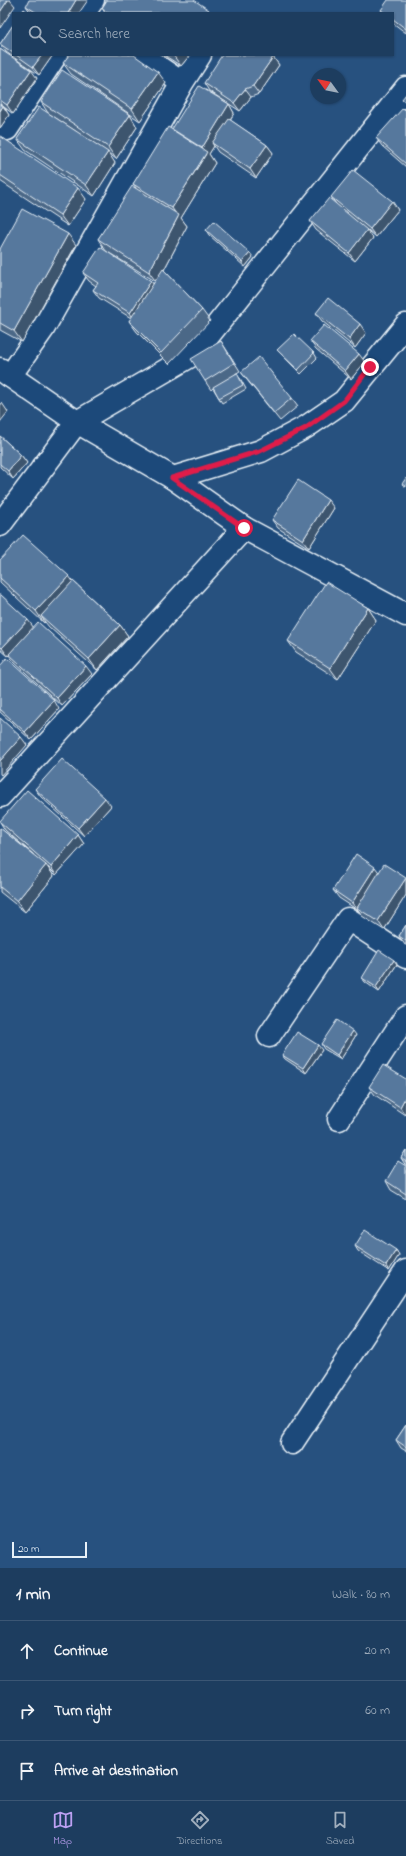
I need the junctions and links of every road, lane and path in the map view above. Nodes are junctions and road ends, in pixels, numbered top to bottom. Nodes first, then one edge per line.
1 (93, 0) edge
2 (85, 12) edge
3 (55, 56) edge
4 (142, 56) edge
5 (199, 56) edge
6 (182, 83) junction
7 (406, 88) edge
8 (7, 129) dead end
9 (406, 325) edge
10 (5, 373) edge
11 (77, 422) junction
12 (172, 478) junction
13 (0, 525) edge
14 (244, 528) junction
15 (406, 615) edge
16 (0, 796) edge
17 (406, 957) edge
18 (406, 1016) edge
19 (269, 1036) dead end
20 (339, 1119) dead end
21 (406, 1271) edge
22 (292, 1443) dead end

1 - 2 street
3 - 8 street
4 - 6 street
5 - 6 street
6 - 10 street
7 - 11 street
9 - 12 street
10 - 11 street
11 - 12 street
11 - 13 street
12 - 14 street
14 - 15 street
14 - 16 street
17 - 19 street
18 - 20 street
21 - 22 street

